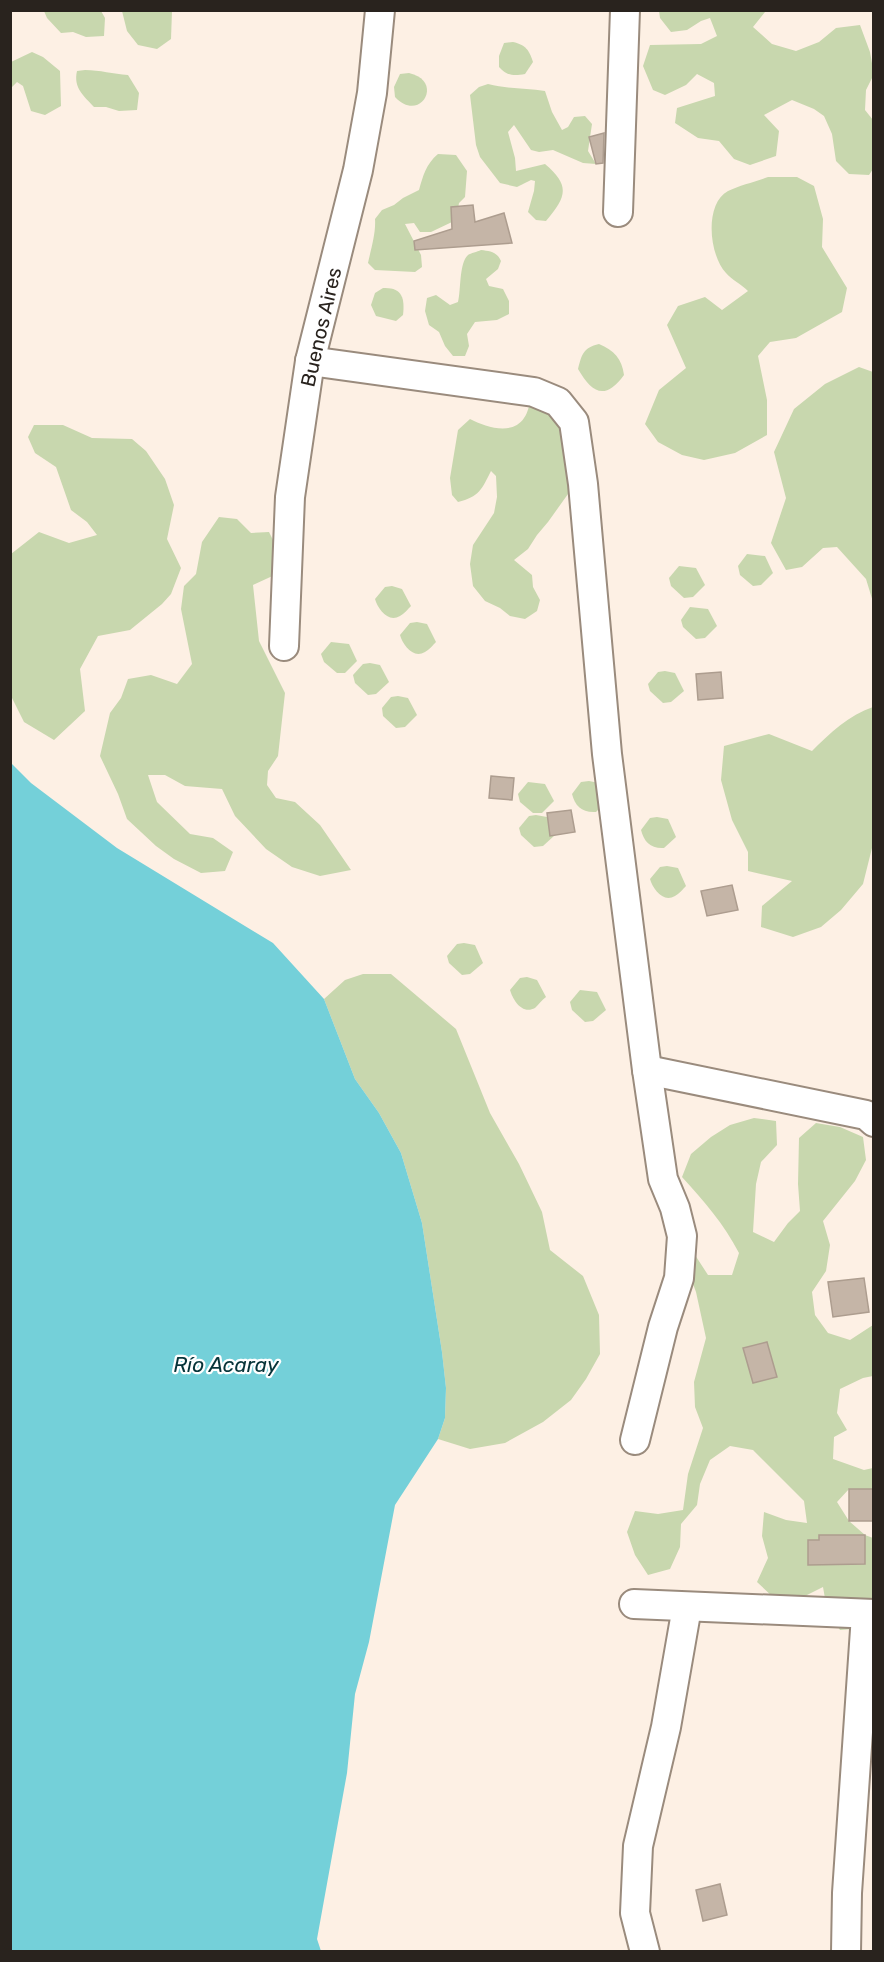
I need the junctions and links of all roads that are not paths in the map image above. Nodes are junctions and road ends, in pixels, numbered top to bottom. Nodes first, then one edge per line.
1 (380, 10) edge
2 (625, 10) edge
3 (618, 212) dead end
4 (310, 361) junction
5 (284, 646) dead end
6 (647, 1070) junction
7 (873, 1122) edge
8 (635, 1440) dead end
9 (634, 1604) dead end
10 (687, 1607) junction
11 (870, 1614) edge
12 (645, 1952) edge
13 (846, 1952) edge

1 - 4 street, Buenos Aires
2 - 3 street
4 - 5 street, Buenos Aires
4 - 6 street
6 - 7 street
6 - 8 street
9 - 10 street
10 - 11 street
10 - 12 street
11 - 13 street

